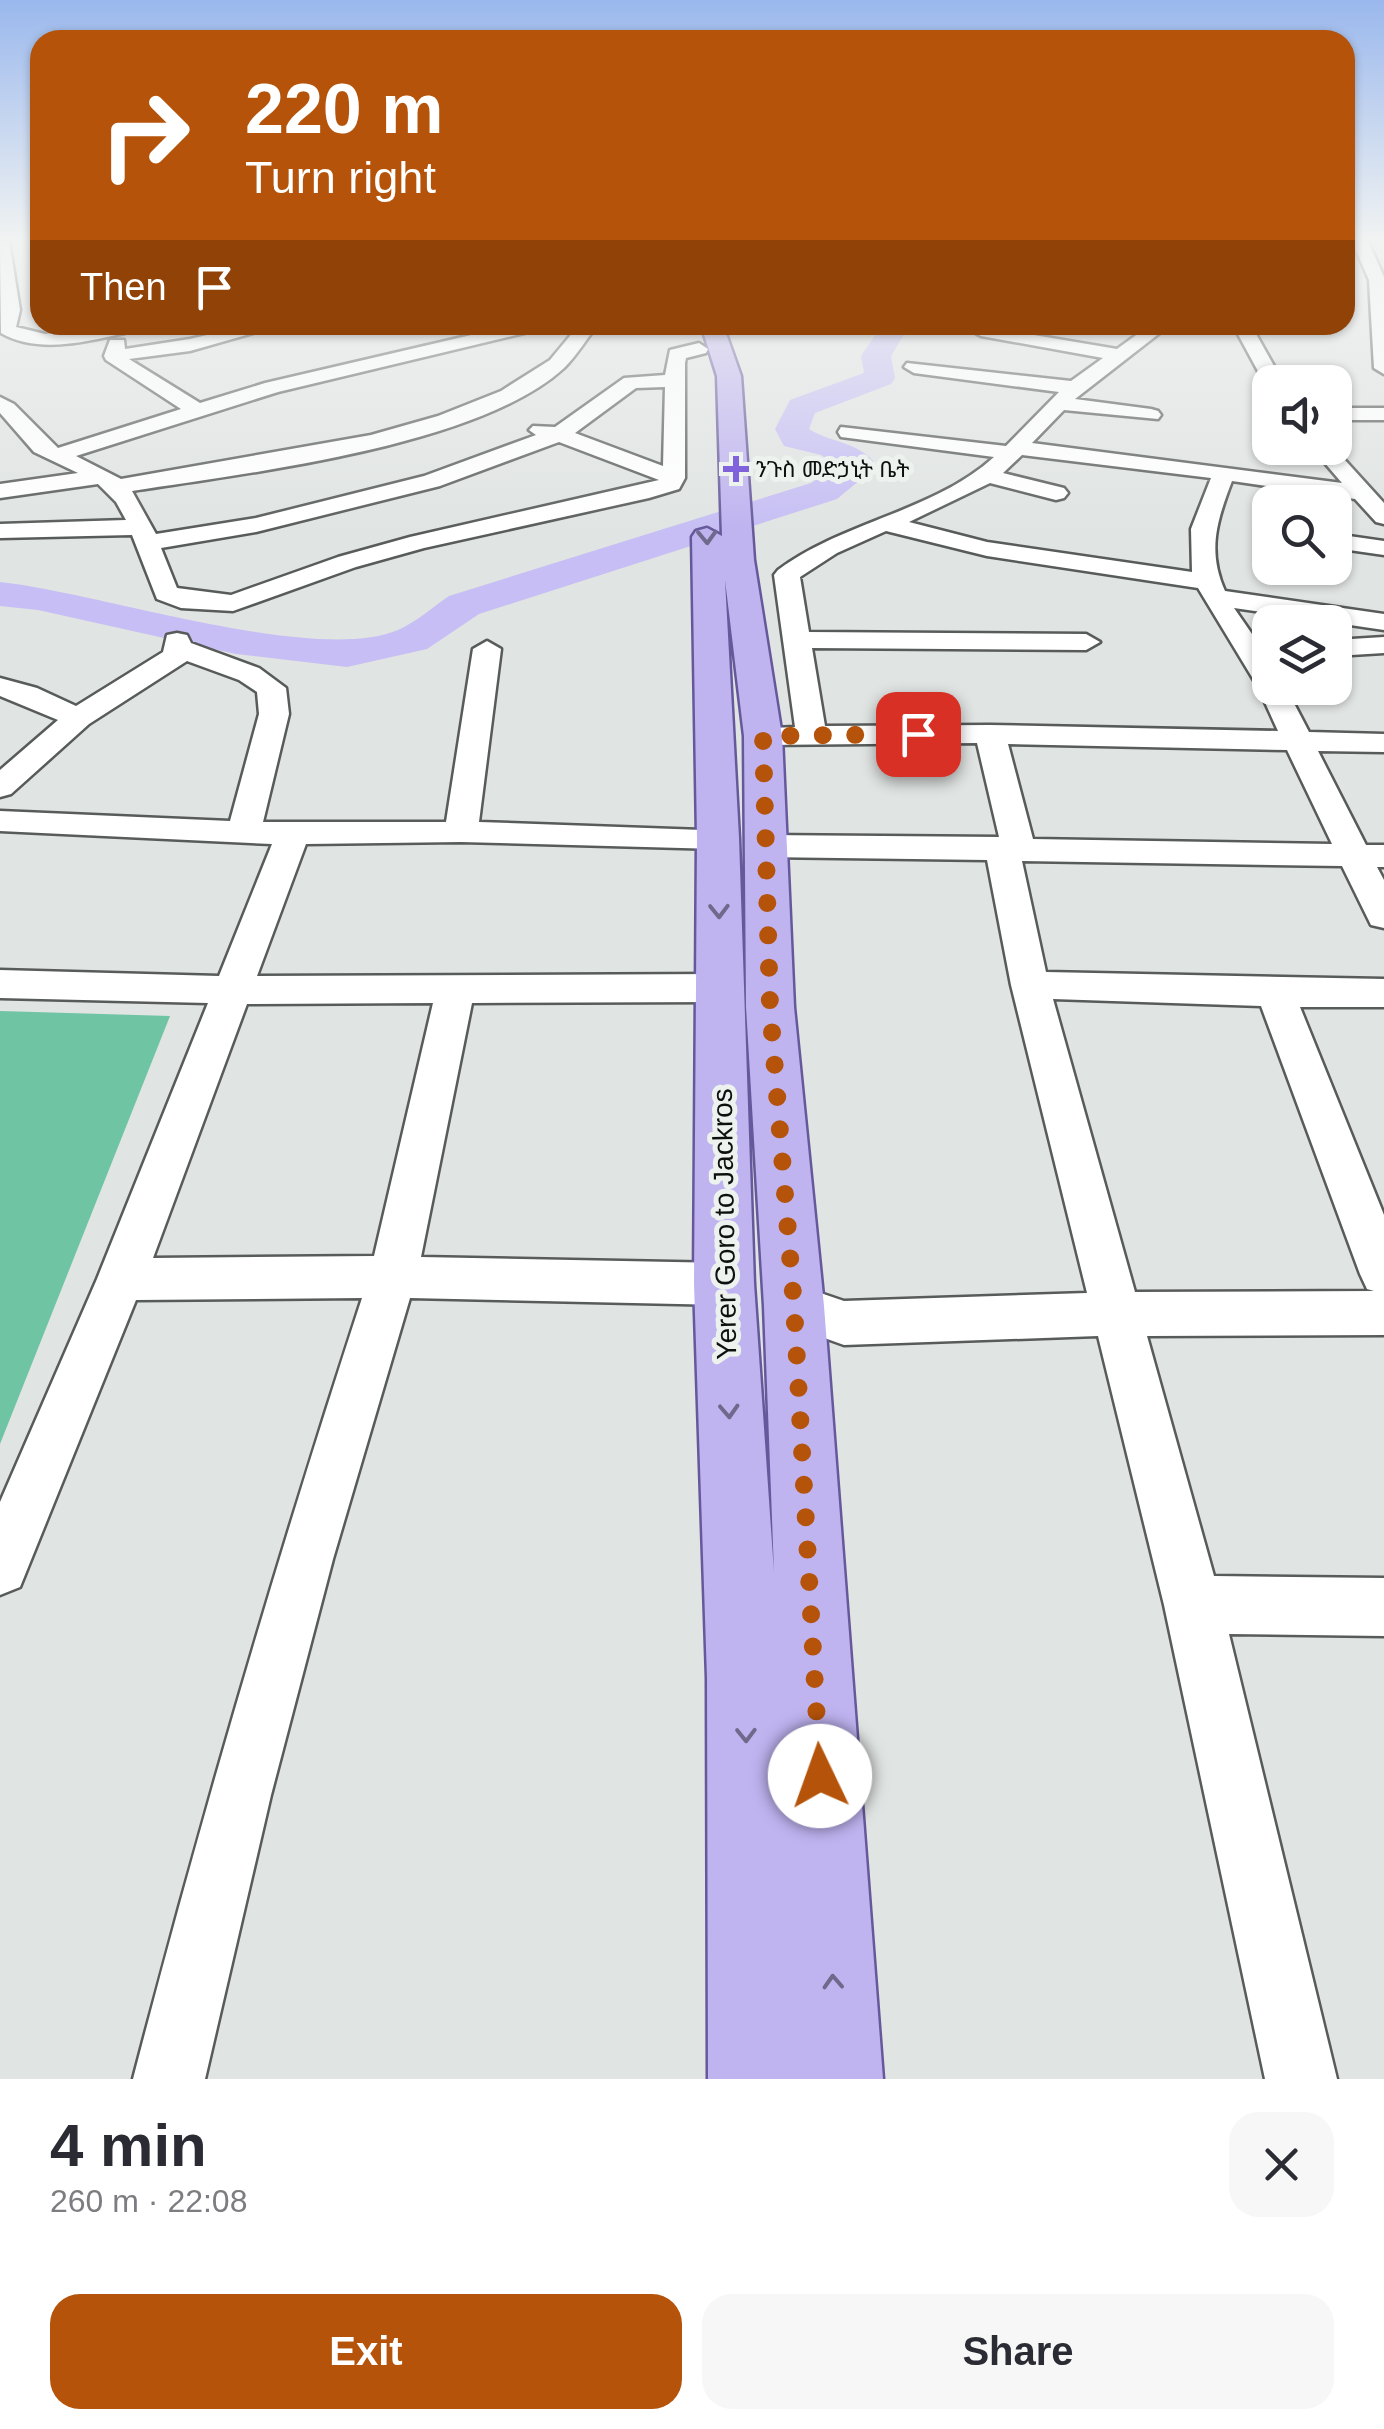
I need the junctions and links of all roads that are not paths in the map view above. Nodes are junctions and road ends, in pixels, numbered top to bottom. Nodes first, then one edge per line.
1 (117, 338) edge
2 (203, 338) edge
3 (235, 338) edge
4 (443, 338) edge
5 (480, 338) edge
6 (579, 338) edge
7 (1021, 338) edge
8 (1126, 338) edge
9 (1145, 338) edge
10 (1249, 338) edge
11 (1383, 338) edge
12 (1142, 341) junction
13 (703, 342) edge
14 (454, 344) junction
15 (242, 350) dead end
16 (114, 356) junction
17 (1122, 356) junction
18 (1264, 365) edge
19 (914, 367) dead end
20 (1384, 368) edge
21 (1067, 395) junction
22 (0, 403) edge
23 (196, 410) junction
24 (474, 412) junction
25 (1352, 414) edge
26 (1384, 414) edge
27 (1151, 415) dead end
28 (849, 432) dead end
29 (560, 434) junction
30 (32, 438) junction
31 (0, 443) edge
32 (1015, 451) junction
33 (58, 455) junction
34 (1338, 465) edge
35 (1224, 473) junction
36 (985, 475) junction
37 (674, 478) junction
38 (108, 482) junction
39 (1056, 494) dead end
40 (1363, 494) junction
41 (4, 497) edge
42 (1384, 516) edge
43 (884, 523) junction
44 (0, 531) edge
45 (144, 535) junction
46 (1352, 543) edge
47 (1384, 548) edge
48 (1211, 589) junction
49 (1384, 622) edge
50 (794, 640) junction
51 (1252, 641) edge
52 (1086, 642) dead end
53 (1384, 646) edge
54 (1352, 647) edge
55 (487, 649) dead end
56 (0, 688) edge
57 (1280, 705) edge
58 (78, 718) junction
59 (778, 727) junction
60 (990, 734) junction
61 (1384, 743) edge
62 (1300, 744) junction
63 (0, 787) edge
64 (0, 821) edge
65 (732, 821) junction
66 (244, 832) junction
67 (461, 832) junction
68 (293, 834) junction
69 (1010, 847) junction
70 (1370, 855) edge
71 (1384, 916) edge
72 (0, 984) edge
73 (1030, 985) junction
74 (456, 986) junction
75 (720, 988) junction
76 (234, 990) junction
77 (1275, 993) junction
78 (1384, 993) edge
79 (1384, 1274) edge
80 (393, 1277) junction
81 (122, 1279) junction
82 (724, 1284) junction
83 (794, 1306) junction
84 (1384, 1313) edge
85 (1116, 1314) junction
86 (0, 1567) edge
87 (1193, 1605) junction
88 (1384, 1607) edge
89 (169, 2079) edge
90 (754, 2079) edge
91 (838, 2079) edge
92 (1302, 2079) edge

1 - 16 street
2 - 16 street
3 - 15 street
4 - 14 street
5 - 14 street
6 - 24 street
7 - 17 street
8 - 12 street
9 - 12 street
10 - 18 street
11 - 20 street
12 - 17 street
13 - 29 street
13 - 37 street
13 - 59 main road
13 -> 65 main road, Yerer Goro to Jackros
14 - 23 street
16 - 23 street
17 - 21 street
19 - 21 street
21 - 27 street
21 - 32 street
22 - 30 street
23 - 33 street
24 - 29 street
24 - 38 street
25 - 26 street
28 - 32 street
29 - 37 street
29 - 45 street
30 - 31 street
30 - 33 street
32 - 35 street
32 - 36 street
33 - 38 street
34 - 40 street
35 - 40 street
35 - 48 street
36 - 39 street
36 - 43 street
37 - 45 street
38 - 41 street
38 - 45 street
40 - 42 street
43 - 48 street
43 - 50 street
44 - 45 street
46 - 47 street
48 - 49 street
48 - 51 street
50 - 52 street
50 - 59 street
53 - 54 street
55 - 67 street
56 - 58 street
57 - 62 street
58 - 63 street
58 - 66 street
59 - 60 street
59 - 65 main road
60 - 62 street
60 - 69 street
61 - 62 street
62 - 70 street
64 - 66 street
65 - 67 street
65 - 69 street
65 -> 75 main road, Yerer Goro to Jackros
65 - 83 main road
66 - 68 street
67 - 68 street
68 - 76 street
69 - 70 street
69 - 73 street
70 - 71 street
72 - 76 street
73 - 77 street
73 - 85 street
74 - 75 street
74 - 76 street
74 - 80 street
75 - 82 main road, Yerer Goro to Jackros
76 - 81 street
77 - 78 street
77 - 79 street
80 - 81 street
80 - 82 street
80 - 89 street
81 - 86 street
82 -> 90 main road, Yerer Goro to Jackros
83 - 85 street
91 -> 83 main road
84 - 85 street
85 - 87 street
87 - 88 street
87 - 92 street

